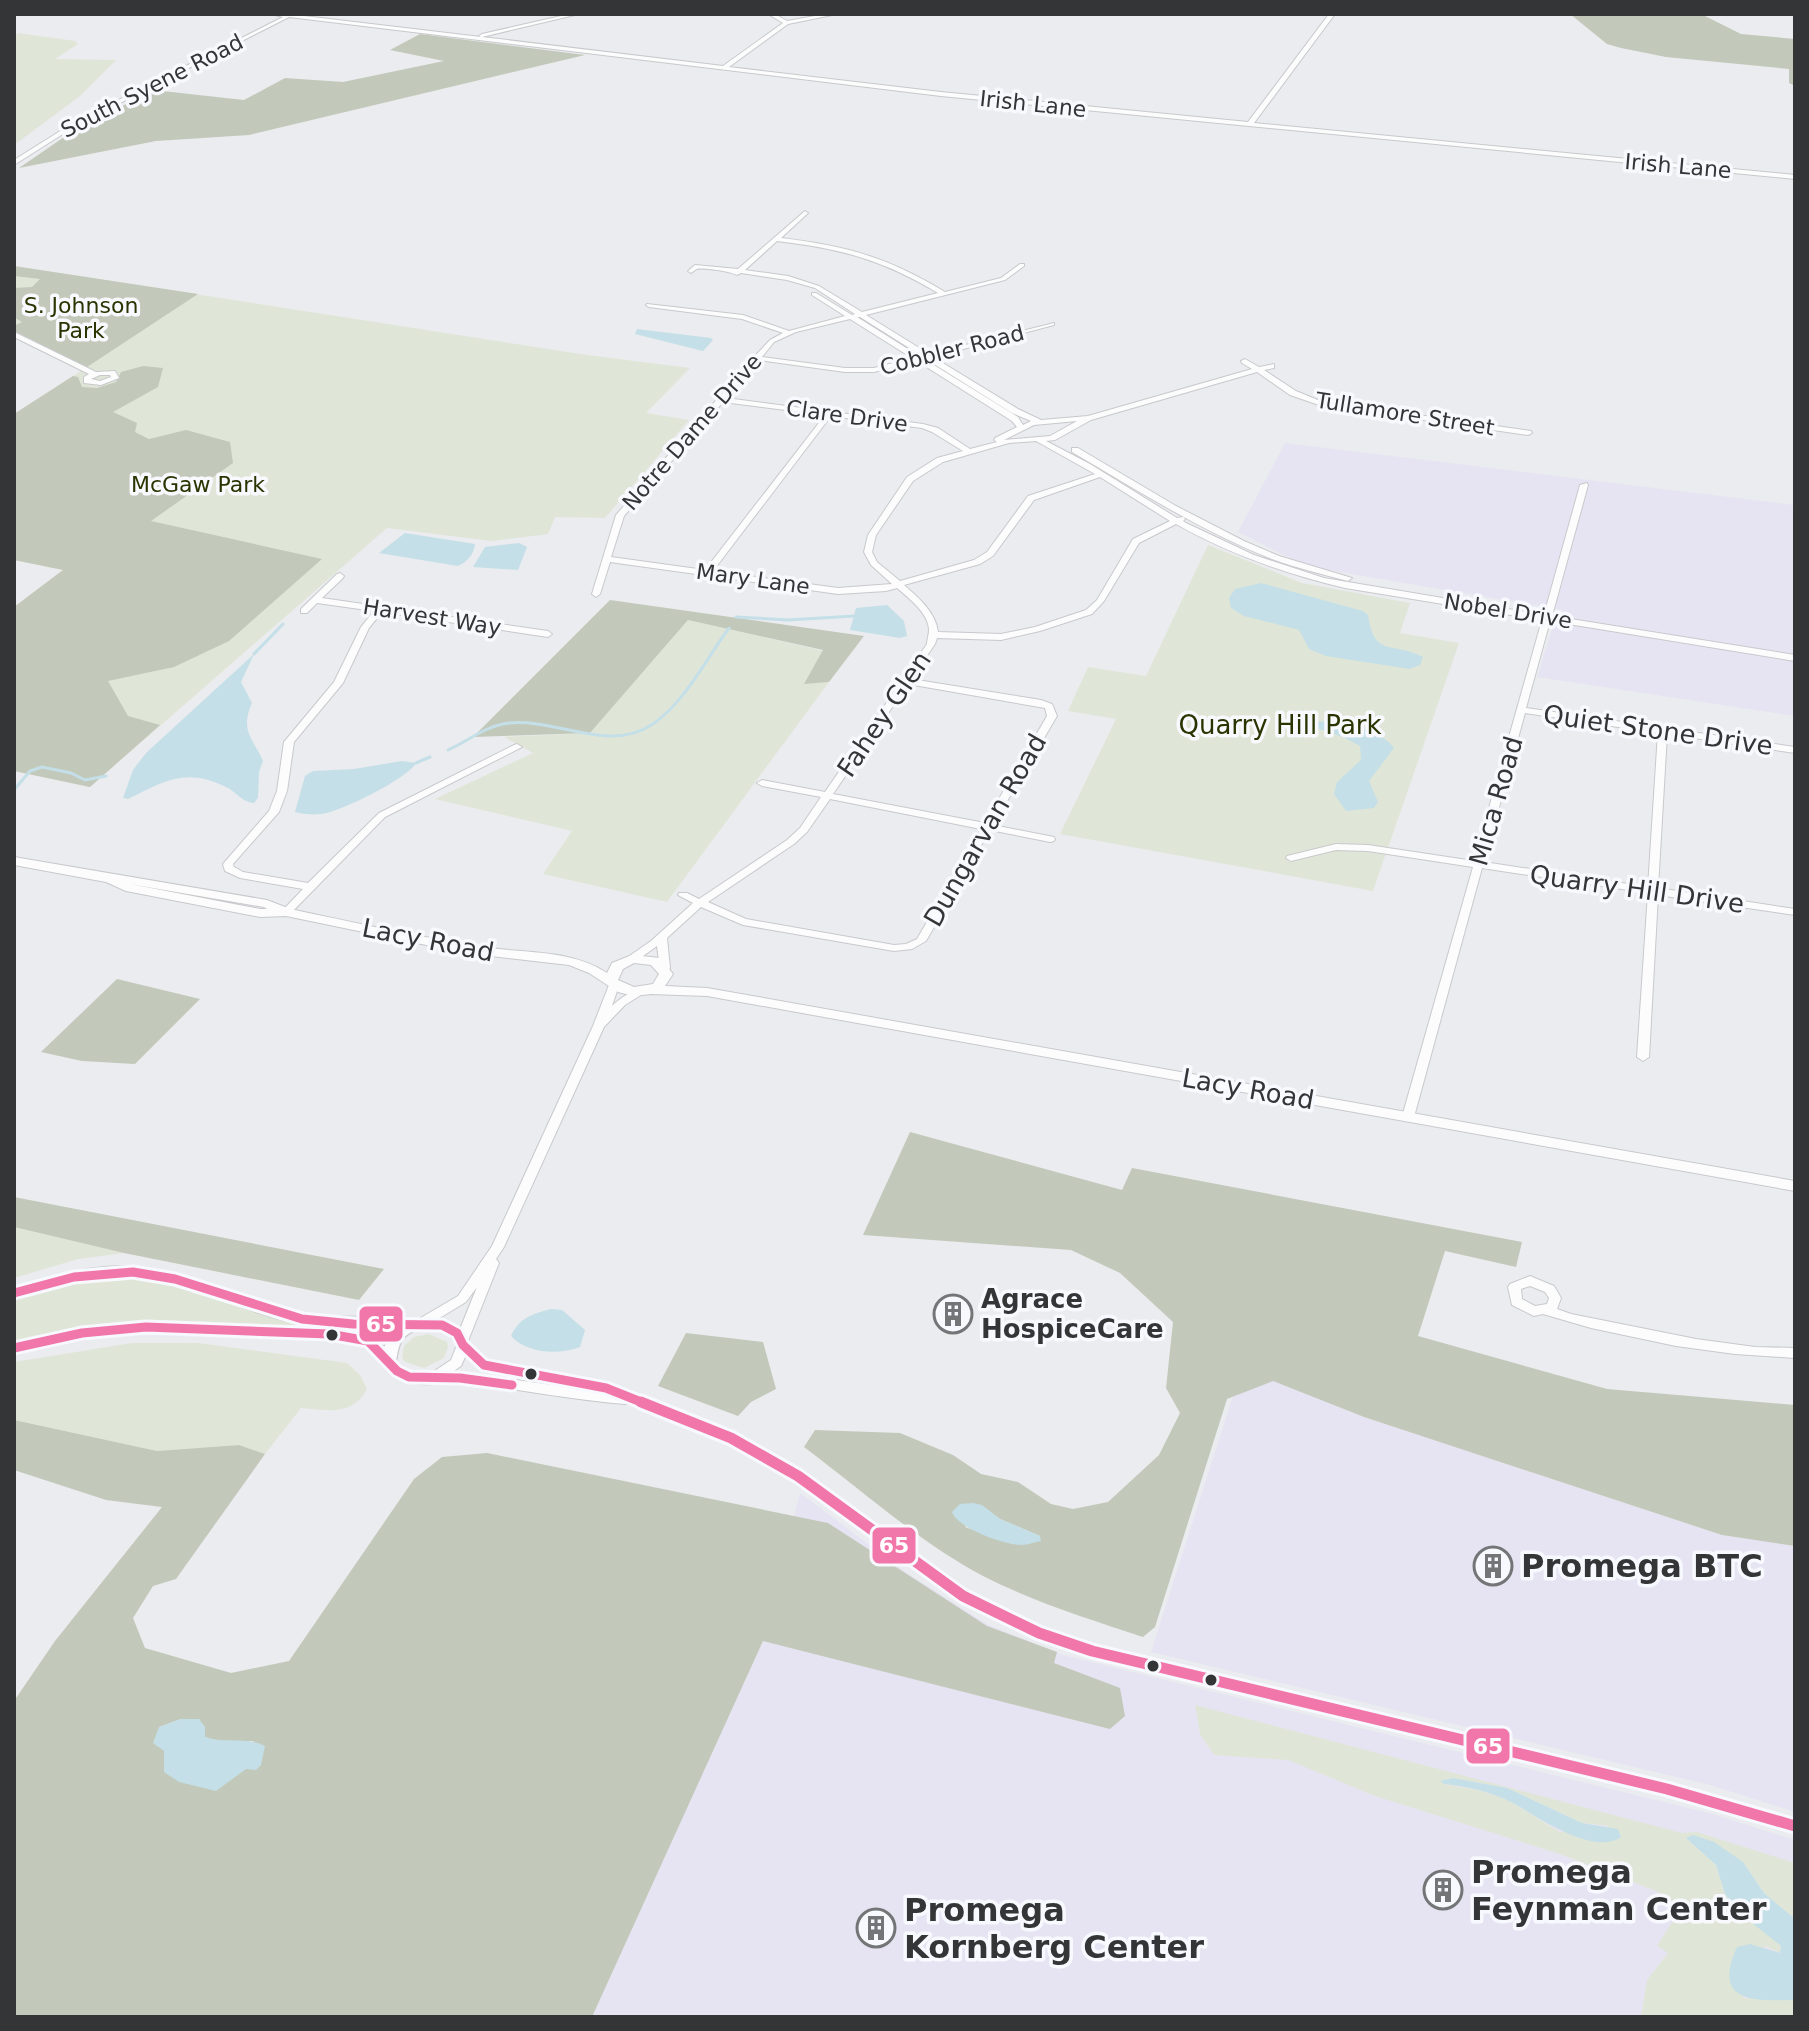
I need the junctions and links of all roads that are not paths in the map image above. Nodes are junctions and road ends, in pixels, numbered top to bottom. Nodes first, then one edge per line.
1 (274, 14) edge
2 (576, 14) edge
3 (771, 14) edge
4 (834, 14) edge
5 (1332, 14) edge
6 (291, 15) edge
7 (786, 23) junction
8 (474, 38) junction
9 (723, 69) junction
10 (1249, 125) junction
11 (14, 163) edge
12 (1795, 177) edge
13 (805, 213) dead end
14 (777, 239) junction
15 (1022, 265) dead end
16 (736, 274) junction
17 (817, 287) junction
18 (808, 291) junction
19 (944, 294) junction
20 (649, 305) dead end
21 (862, 315) junction
22 (850, 318) junction
23 (1052, 324) dead end
24 (789, 333) junction
25 (14, 334) edge
26 (929, 356) junction
27 (756, 358) junction
28 (917, 360) junction
29 (1245, 361) dead end
30 (1271, 366) dead end
31 (1258, 369) junction
32 (95, 374) dead end
33 (969, 382) junction
34 (957, 385) junction
35 (720, 399) junction
36 (830, 413) junction
37 (1088, 418) junction
38 (1044, 423) junction
39 (1020, 428) junction
40 (1528, 433) dead end
41 (1059, 434) junction
42 (1034, 440) junction
43 (983, 447) junction
44 (968, 451) junction
45 (1100, 475) junction
46 (1584, 485) dead end
47 (1188, 517) junction
48 (1176, 521) junction
49 (607, 559) junction
50 (708, 572) junction
51 (340, 576) dead end
52 (1335, 579) junction
53 (899, 585) junction
54 (596, 594) dead end
55 (317, 600) junction
56 (380, 609) junction
57 (304, 611) dead end
58 (1547, 614) junction
59 (548, 634) dead end
60 (934, 635) junction
61 (1684, 636) junction
62 (1795, 651) edge
63 (1795, 658) edge
64 (905, 681) junction
65 (1521, 710) junction
66 (1663, 731) junction
67 (517, 747) dead end
68 (1795, 750) edge
69 (762, 783) dead end
70 (829, 796) junction
71 (985, 826) junction
72 (1050, 839) dead end
73 (1291, 858) dead end
74 (14, 861) edge
75 (1477, 867) junction
76 (311, 887) junction
77 (1654, 892) junction
78 (683, 895) dead end
79 (701, 903) junction
80 (286, 912) junction
81 (1795, 912) edge
82 (662, 939) junction
83 (628, 961) junction
84 (571, 962) junction
85 (666, 971) junction
86 (612, 982) junction
87 (645, 991) junction
88 (701, 992) junction
89 (599, 1026) junction
90 (1643, 1057) dead end
91 (1408, 1117) junction
92 (1795, 1186) edge
93 (498, 1247) junction
94 (14, 1293) edge
95 (1547, 1310) dead end
96 (416, 1324) junction
97 (463, 1342) junction
98 (14, 1348) edge
99 (1795, 1353) edge
100 (391, 1365) junction
101 (423, 1378) junction
102 (631, 1400) junction
103 (1795, 1826) edge

1 - 6 street, Irish Lane
2 - 8 street
3 - 7 street
4 - 7 street
5 - 10 street
6 - 8 street, Irish Lane
6 - 11 street, South Syene Road
7 - 9 street
8 - 9 street, Irish Lane
9 - 10 street, Irish Lane
10 - 12 street, Irish Lane
13 - 14 street
14 - 16 street
14 - 19 street
15 - 19 street, Notre Dame Drive
16 - 16 street, Nobel Drive
16 - 17 street, Nobel Drive
16 - 18 street, Nobel Drive
17 - 18 street
17 - 21 street, Nobel Drive
18 - 22 street, Nobel Drive
19 - 21 street, Notre Dame Drive
20 - 24 street
21 - 22 street, Notre Dame Drive
21 - 26 street, Nobel Drive
22 - 24 street, Notre Dame Drive
22 - 28 street, Nobel Drive
23 - 26 street, Cobbler Road
24 - 27 street, Notre Dame Drive
25 - 32 street
26 - 28 street, Cobbler Road
26 - 33 street, Nobel Drive
27 - 28 street, Cobbler Road
27 - 35 street, Notre Dame Drive
28 - 34 street, Nobel Drive
29 - 31 street, Tullamore Street
30 - 31 street
31 - 37 street
31 - 40 street, Tullamore Street
33 - 34 street
33 - 38 street, Nobel Drive
34 - 39 street, Nobel Drive
35 - 36 street, Clare Drive
35 - 49 street, Notre Dame Drive
36 - 44 street, Clare Drive
36 - 50 street
37 - 38 street, Fahey Glen
37 - 41 street, Fahey Glen
38 - 39 street, Fahey Glen
38 - 41 street, Nobel Drive
39 - 42 street, Nobel Drive
39 - 43 street, Fahey Glen
41 - 42 street, Fahey Glen
41 - 47 street, Nobel Drive
42 - 43 street, Fahey Glen
42 - 45 street, Nobel Drive
43 - 44 street, Fahey Glen
44 - 53 street, Fahey Glen
45 - 48 street, Nobel Drive
45 - 53 street, Mary Lane
46 - 58 street, Mica Road
47 - 48 street
47 - 52 street, Nobel Drive
48 - 52 street, Nobel Drive
48 - 60 street
49 - 50 street, Mary Lane
49 - 54 street, Notre Dame Drive
50 - 53 street, Mary Lane
51 - 55 street, Harvest Way
52 - 58 street, Nobel Drive
53 - 60 street, Fahey Glen
55 - 56 street, Harvest Way
55 - 57 street, Harvest Way
56 - 59 street, Harvest Way
56 - 76 street
58 - 61 street, Nobel Drive
58 - 65 street, Mica Road
60 - 64 street, Fahey Glen
61 - 62 street, Nobel Drive
61 - 63 street, Nobel Drive
64 - 70 street, Fahey Glen
64 - 71 street, Dungarvan Road
65 - 66 street, Quiet Stone Drive
65 - 75 street, Mica Road
66 - 68 street, Quiet Stone Drive
66 - 77 street
67 - 76 street
69 - 70 street
70 - 71 street
70 - 79 street, Fahey Glen
71 - 72 street
71 - 79 street, Dungarvan Road
73 - 75 street, Quarry Hill Drive
74 - 80 main road, Lacy Road
75 - 77 street, Quarry Hill Drive
75 - 91 street, Mica Road
76 - 80 street
77 - 81 street, Quarry Hill Drive
77 - 90 street
78 - 79 street
79 - 82 street, Fahey Glen
80 - 84 main road, Lacy Road
82 - 83 street, Fahey Glen
82 - 85 street
83 - 84 main road, Lacy Road
83 - 85 main road, Lacy Road
83 - 86 main road
84 - 86 main road, Lacy Road
85 - 87 main road
85 - 88 main road, Lacy Road
86 - 87 main road, Lacy Road
86 - 89 street
87 - 88 main road, Lacy Road
87 - 89 street
88 - 91 main road, Lacy Road
89 - 93 street
91 - 92 main road, Lacy Road
93 - 96 street
93 - 97 street
94 - 96 street
95 - 99 street
96 - 97 street
96 - 100 street
97 - 101 street
97 - 102 street
98 - 100 street
100 - 101 street
101 - 102 street
102 - 103 street

